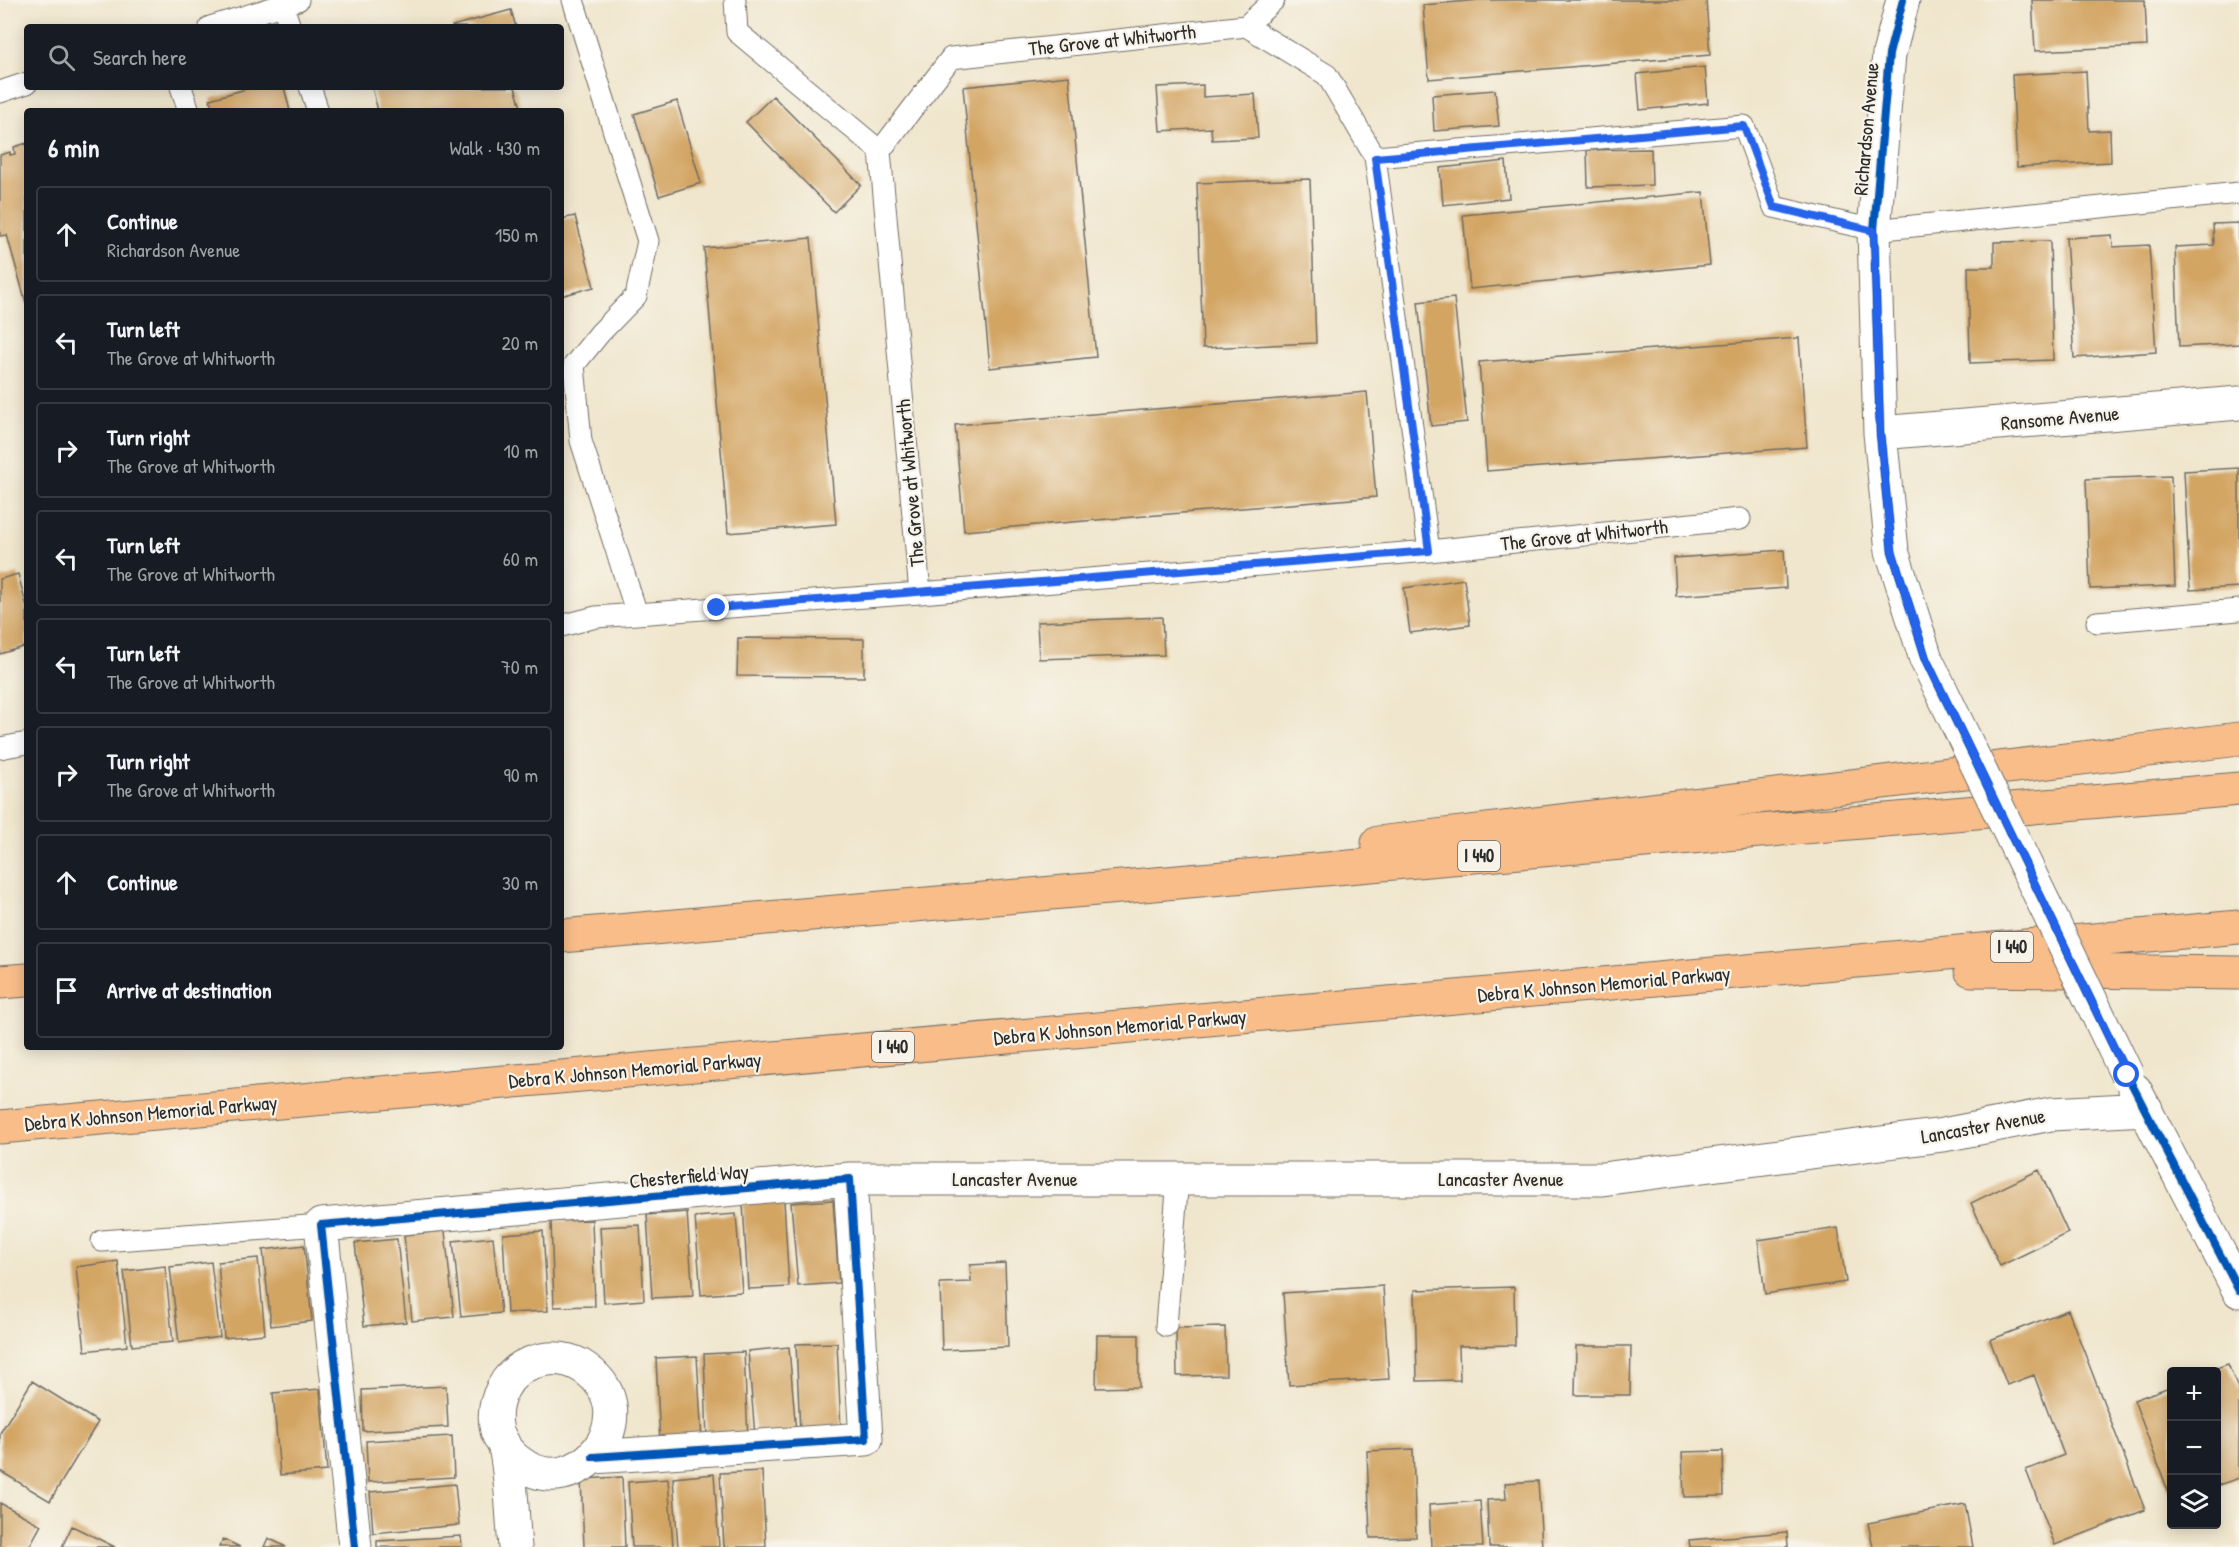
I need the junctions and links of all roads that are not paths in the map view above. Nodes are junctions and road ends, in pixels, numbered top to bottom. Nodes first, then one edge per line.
1 (573, 0) edge
2 (735, 0) edge
3 (1274, 0) edge
4 (1903, 0) edge
5 (287, 2) edge
6 (219, 24) edge
7 (290, 24) edge
8 (1246, 26) junction
9 (24, 84) edge
10 (182, 90) edge
11 (311, 90) edge
12 (0, 92) edge
13 (188, 108) edge
14 (317, 108) edge
15 (880, 151) junction
16 (1375, 158) junction
17 (2239, 194) edge
18 (1874, 231) junction
19 (2239, 403) edge
20 (1880, 433) junction
21 (1740, 519) dead end
22 (1429, 551) junction
23 (920, 593) junction
24 (2239, 610) edge
25 (637, 614) junction
26 (2097, 622) dead end
27 (564, 625) edge
28 (2239, 739) edge
29 (24, 744) edge
30 (0, 748) edge
31 (2239, 789) edge
32 (718, 923) junction
33 (2239, 927) edge
34 (564, 936) edge
35 (1786, 968) junction
36 (2239, 973) edge
37 (24, 980) edge
38 (0, 982) edge
39 (2146, 1109) junction
40 (0, 1127) edge
41 (850, 1179) junction
42 (1178, 1179) junction
43 (321, 1225) junction
44 (102, 1241) dead end
45 (2239, 1291) edge
46 (1166, 1326) dead end
47 (506, 1450) junction
48 (594, 1457) junction
49 (355, 1547) edge
50 (516, 1547) edge

1 - 25 lane
2 - 15 lane
3 - 8 lane
4 - 18 street, Richardson Avenue
5 - 6 lane
5 - 7 lane
8 - 15 lane, The Grove at Whitworth
8 - 16 lane
9 - 12 lane
10 - 13 lane
11 - 14 lane
15 - 23 lane, The Grove at Whitworth
16 - 18 lane
16 - 22 lane
17 - 18 lane
18 - 20 street, Richardson Avenue
19 - 20 street, Ransome Avenue
20 - 39 street, Richardson Avenue, bridge
21 - 22 lane, The Grove at Whitworth
22 - 23 lane, The Grove at Whitworth
23 - 25 lane
24 - 26 lane
25 - 27 lane
28 - 32 highway
29 - 30 lane
31 - 32 highway, I 440
32 - 34 highway, I 440
33 - 35 highway, Debra K Johnson Memorial Parkway / I 440
35 - 36 highway
35 - 40 highway, Debra K Johnson Memorial Parkway / I 440
37 - 38 highway
39 - 42 street, Lancaster Avenue
39 - 45 street, Richardson Avenue
41 - 42 street, Lancaster Avenue
41 - 43 street, Chesterfield Way
41 - 48 street
42 - 46 lane
43 - 44 lane
43 - 49 street
47 - 48 street
47 - 48 street
47 - 50 street

